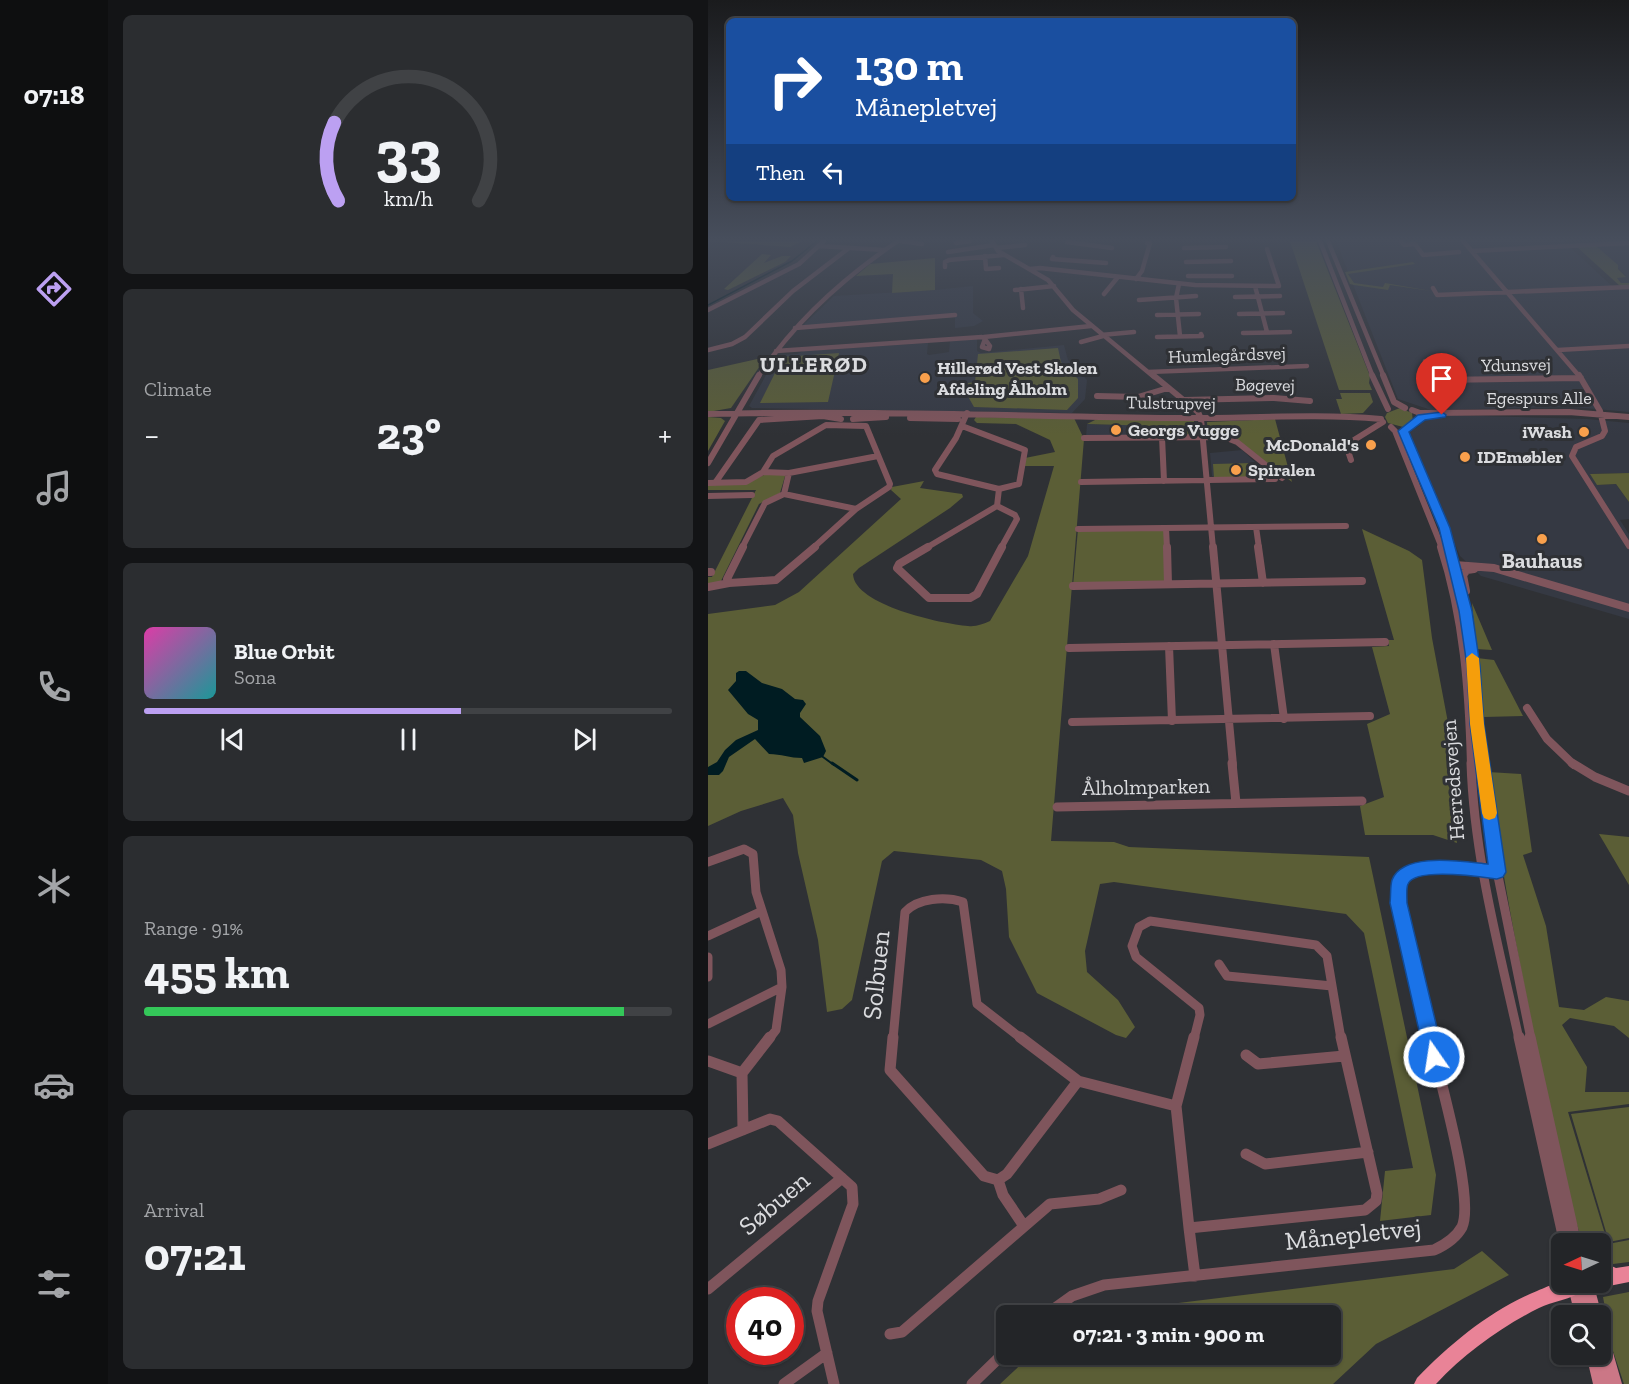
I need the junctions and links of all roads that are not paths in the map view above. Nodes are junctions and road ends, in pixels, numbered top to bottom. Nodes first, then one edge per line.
1 (779, 306) edge
2 (817, 306) edge
3 (1070, 306) edge
4 (1177, 306) edge
5 (1260, 306) edge
6 (1345, 306) edge
7 (1354, 306) edge
8 (1519, 306) edge
9 (1283, 313) dead end
10 (1199, 314) dead end
11 (1239, 314) dead end
12 (1262, 314) junction
13 (955, 315) dead end
14 (1157, 315) dead end
15 (1178, 316) junction
16 (1091, 326) junction
17 (795, 328) junction
18 (1134, 332) dead end
19 (1267, 332) junction
20 (1290, 332) dead end
21 (1243, 333) dead end
22 (1202, 334) dead end
23 (1102, 336) junction
24 (1180, 336) junction
25 (1157, 337) dead end
26 (1081, 342) dead end
27 (1629, 346) edge
28 (708, 350) edge
29 (1558, 350) junction
30 (776, 351) junction
31 (1425, 361) dead end
32 (1307, 366) dead end
33 (1148, 372) junction
34 (1581, 378) junction
35 (1168, 388) junction
36 (1097, 396) dead end
37 (1184, 400) junction
38 (1310, 401) dead end
39 (1405, 408) junction
40 (1388, 409) junction
41 (1412, 410) junction
42 (738, 413) junction
43 (967, 413) junction
44 (708, 414) edge
45 (1601, 416) junction
46 (1629, 418) edge
47 (958, 419) dead end
48 (1201, 419) junction
49 (849, 421) junction
50 (1385, 422) junction
51 (1417, 422) junction
52 (962, 426) junction
53 (1405, 429) junction
54 (1202, 436) junction
55 (1162, 437) junction
56 (1084, 438) dead end
57 (878, 456) junction
58 (1351, 460) dead end
59 (708, 463) edge
60 (763, 472) junction
61 (789, 473) junction
62 (1206, 480) junction
63 (1164, 481) junction
64 (1081, 482) dead end
65 (712, 483) edge
66 (999, 489) junction
67 (784, 494) junction
68 (752, 495) dead end
69 (708, 496) edge
70 (997, 506) junction
71 (856, 509) junction
72 (1346, 526) dead end
73 (1210, 527) junction
74 (1256, 527) junction
75 (1166, 528) junction
76 (1445, 528) junction
77 (1077, 529) dead end
78 (1629, 546) edge
79 (1455, 565) junction
80 (1484, 566) junction
81 (1511, 574) junction
82 (1362, 581) dead end
83 (729, 583) junction
84 (1263, 583) junction
85 (1168, 584) junction
86 (1215, 584) junction
87 (1073, 586) dead end
88 (708, 587) edge
89 (1462, 608) junction
90 (1629, 608) edge
91 (1385, 642) dead end
92 (1274, 644) junction
93 (1221, 645) junction
94 (1170, 646) junction
95 (1069, 648) dead end
96 (1527, 708) dead end
97 (1370, 716) dead end
98 (1284, 719) junction
99 (1227, 720) junction
100 (1172, 721) junction
101 (1071, 722) dead end
102 (1629, 791) edge
103 (1362, 801) dead end
104 (1236, 803) junction
105 (1058, 807) dead end
106 (708, 862) edge
107 (1482, 870) junction
108 (1497, 872) junction
109 (762, 911) junction
110 (708, 936) edge
111 (708, 957) edge
112 (1219, 964) dead end
113 (708, 977) edge
114 (1332, 986) junction
115 (782, 987) junction
116 (708, 1024) edge
117 (1246, 1055) dead end
118 (1344, 1056) junction
119 (708, 1061) edge
120 (742, 1072) junction
121 (1078, 1081) junction
122 (1176, 1106) junction
123 (742, 1130) junction
124 (708, 1144) edge
125 (1368, 1152) junction
126 (1246, 1154) dead end
127 (842, 1178) junction
128 (998, 1180) junction
129 (1121, 1191) dead end
130 (1024, 1226) junction
131 (1190, 1228) junction
132 (1563, 1233) edge
133 (1574, 1233) edge
134 (1195, 1276) junction
135 (709, 1287) edge
136 (1557, 1293) edge
137 (1056, 1305) edge
138 (890, 1334) dead end
139 (827, 1353) junction
140 (996, 1361) edge
141 (1597, 1365) edge
142 (1608, 1365) edge
143 (1604, 1382) edge
144 (784, 1384) edge
145 (834, 1384) edge
146 (972, 1384) edge
147 (1423, 1384) edge

1 - 28 street
2 - 17 street
3 - 16 street
4 - 15 street
5 - 12 street
6 - 40 street
7 - 39 street
8 - 29 street
9 - 12 street
10 - 15 street
11 - 12 street
12 - 19 street
13 - 17 street
14 - 15 street
15 - 24 street
16 - 23 street
16 - 30 street
17 - 30 street
18 - 23 street
19 - 20 street
19 - 21 street
22 - 24 street
23 - 26 street
23 - 33 street
24 - 25 street
27 - 29 street
29 - 34 street
30 - 42 street
31 - 34 street, Ydunsvej
32 - 33 street, Humlegårdsvej
33 - 35 street
34 - 45 street
35 - 36 street
35 - 37 street
37 - 38 street, Bøgevej
37 - 48 street
39 - 40 street
39 - 41 street, Egespurs Alle
40 - 50 street
41 - 45 street, Egespurs Alle
41 - 51 street
42 - 43 street, Tulstrupvej
42 - 44 street, Tulstrupvej
42 - 59 street
43 - 48 street, Tulstrupvej
43 - 52 street
45 - 46 street, Egespurs Alle
45 - 51 street, Egespurs Alle
45 - 78 street
47 - 49 street
48 - 50 street, Tulstrupvej
48 - 54 street, Ålholmparken
49 - 57 street
49 - 60 street
49 - 65 street
50 - 53 street, Tulstrupvej
50 - 58 street
50 - 89 street, Herredsvejen
51 - 53 street, Egespurs Alle
52 - 66 street
52 - 66 street
53 - 76 street, Herredsvejen
54 - 55 street
54 - 62 street, Ålholmparken
54 - 62 street
55 - 56 street
55 - 63 street
57 - 61 street
57 - 71 street
60 - 61 street
60 - 65 street
61 - 67 street
62 - 63 street
62 - 73 street, Ålholmparken
63 - 64 street
66 - 70 street
67 - 71 street
67 - 83 street
68 - 69 street
70 - 70 street
71 - 83 street
72 - 74 street
73 - 74 street
73 - 75 street
73 - 86 street, Ålholmparken
74 - 84 street
75 - 77 street
75 - 85 street
76 - 79 street, Herredsvejen
76 - 80 street
79 - 80 street
79 - 89 street, Herredsvejen
80 - 81 street
81 - 89 street
81 - 90 street
82 - 84 street
83 - 88 street
84 - 86 street
85 - 86 street
85 - 87 street
86 - 93 street, Ålholmparken
89 - 107 street, Herredsvejen
89 - 108 street, Herredsvejen
91 - 92 street
92 - 93 street
92 - 98 street
93 - 94 street
93 - 99 street, Ålholmparken
94 - 95 street
94 - 100 street
96 - 102 street
97 - 98 street
98 - 99 street
99 - 100 street
99 - 104 street, Ålholmparken
100 - 101 street
103 - 104 street, Ålholmparken
104 - 105 street, Ålholmparken
106 - 109 street
107 - 108 street, Månepletvej
107 - 132 street, Herredsvejen
107 - 134 street, Månepletvej
108 - 133 street, Herredsvejen
109 - 110 street
109 - 115 street
111 - 113 street
112 - 114 street
114 - 118 street
114 - 122 street
115 - 116 street
115 - 120 street
117 - 118 street
118 - 125 street
119 - 120 street
120 - 123 street
121 - 122 street, Solbuen
121 - 128 street
121 - 128 street, Solbuen
122 - 131 street
123 - 124 street, Søbuen
123 - 127 street, Søbuen
125 - 126 street
125 - 131 street
127 - 135 street, Søbuen
127 - 139 street, Søbuen
128 - 130 street
129 - 130 street
130 - 138 street
131 - 134 street
134 - 137 street, Månepletvej
136 - 147 highway
139 - 144 street
139 - 145 street, Søbuen
140 - 146 street
141 - 143 main road
142 - 143 main road

